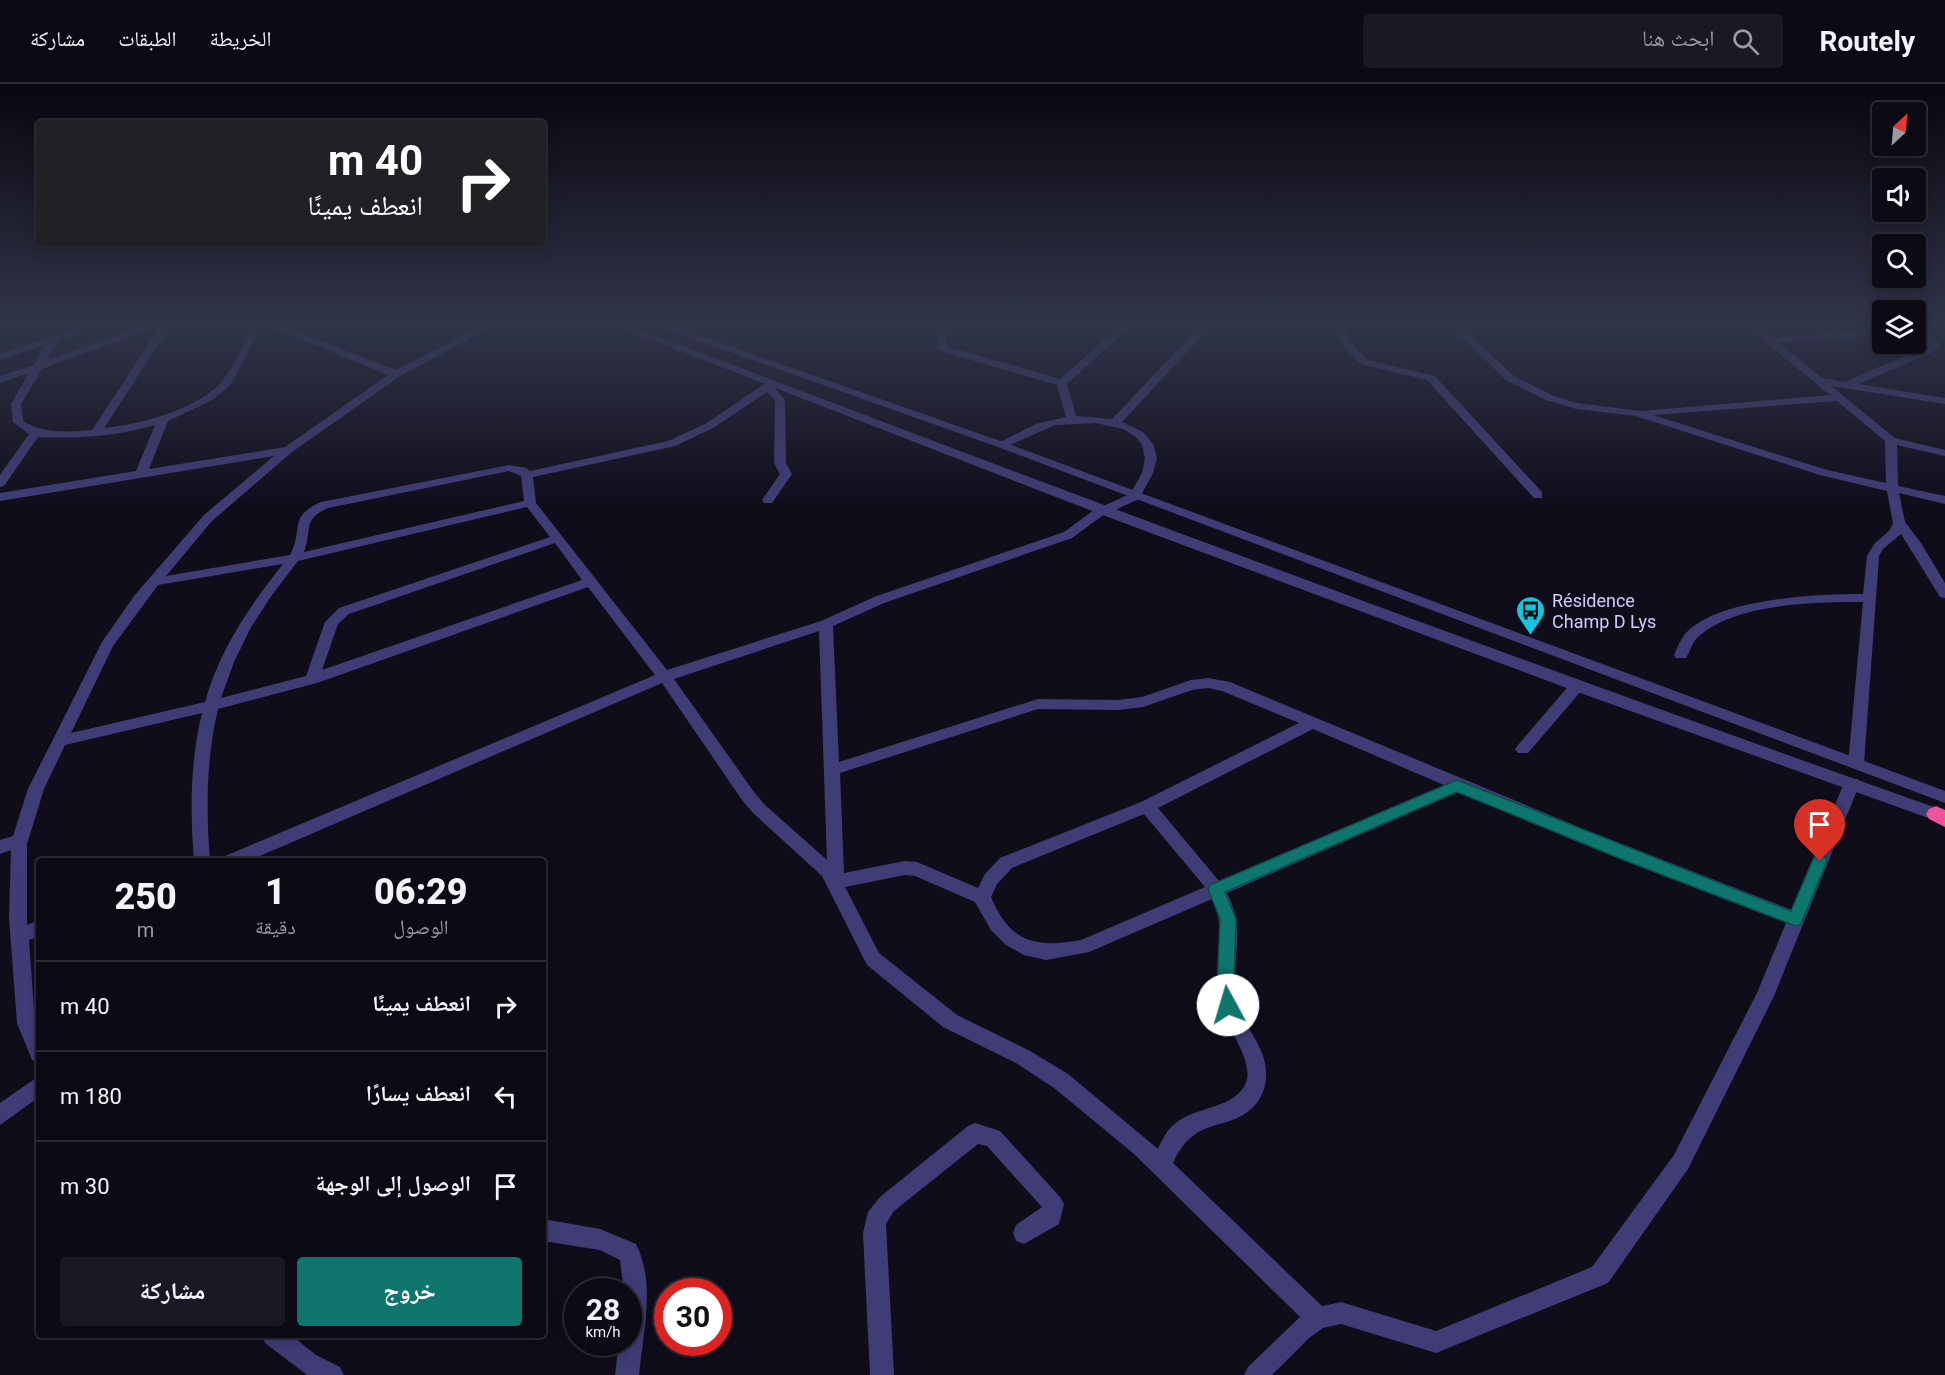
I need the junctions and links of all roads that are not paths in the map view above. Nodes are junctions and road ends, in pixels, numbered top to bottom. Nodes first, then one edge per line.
1 (26, 385) edge
2 (126, 385) edge
3 (222, 385) edge
4 (380, 385) edge
5 (771, 385) junction
6 (831, 385) edge
7 (1063, 385) edge
8 (1150, 385) edge
9 (1438, 385) edge
10 (1523, 385) edge
11 (1825, 385) edge
12 (1849, 385) edge
13 (1839, 398) junction
14 (1945, 401) edge
15 (1637, 413) junction
16 (163, 420) junction
17 (1072, 420) junction
18 (1115, 422) junction
19 (95, 433) junction
20 (35, 434) junction
21 (1891, 440) junction
22 (1002, 445) junction
23 (288, 450) junction
24 (1945, 453) edge
25 (527, 475) junction
26 (140, 476) junction
27 (0, 483) edge
28 (1892, 486) junction
29 (1538, 495) dead end
30 (1135, 496) junction
31 (0, 497) edge
32 (768, 500) dead end
33 (1945, 500) edge
34 (530, 503) junction
35 (1104, 511) junction
36 (1899, 523) junction
37 (558, 538) junction
38 (294, 558) junction
39 (592, 581) junction
40 (153, 582) junction
41 (1945, 594) edge
42 (1869, 598) junction
43 (826, 624) junction
44 (1681, 655) dead end
45 (663, 677) junction
46 (312, 679) junction
47 (1577, 686) junction
48 (211, 706) junction
49 (1313, 723) junction
50 (59, 741) junction
51 (1523, 748) dead end
52 (832, 770) junction
53 (1854, 774) junction
54 (1457, 786) junction
55 (1945, 796) edge
56 (1147, 806) junction
57 (1942, 817) edge
58 (21, 840) junction
59 (0, 847) edge
60 (202, 858) edge
61 (238, 858) edge
62 (836, 882) junction
63 (1216, 889) junction
64 (982, 897) junction
65 (1796, 919) junction
66 (36, 929) edge
67 (20, 934) junction
68 (36, 1047) edge
69 (36, 1087) edge
70 (0, 1115) edge
71 (1161, 1165) junction
72 (546, 1231) edge
73 (1024, 1233) dead end
74 (1318, 1318) junction
75 (277, 1338) edge
76 (332, 1375) edge
77 (627, 1375) edge
78 (882, 1375) edge
79 (1256, 1375) edge

1 - 20 street
2 - 19 street
3 - 16 street
4 - 23 street
5 - 25 street
5 - 32 street
5 - 35 street
6 - 22 street
7 - 17 street
8 - 18 street
9 - 29 street
10 - 15 street
11 - 13 street
12 - 14 street
13 - 15 street
13 - 21 street
15 - 28 street
16 - 19 street
16 - 26 street
17 - 18 street
17 - 22 street
18 - 30 street
19 - 20 street
20 - 27 street
21 - 24 street
21 - 28 street
22 - 30 street
23 - 26 street
23 - 40 street
25 - 34 street
25 - 38 street
26 - 31 street
28 - 33 street
28 - 36 street
30 - 35 street
30 - 53 street
34 - 37 street
34 - 38 street
35 - 43 street
35 - 47 street
36 - 41 street
36 - 42 street
37 - 39 street
37 - 46 street
38 - 40 street
38 - 48 street
39 - 45 street
39 - 46 street
40 - 50 street
42 - 44 street
42 - 53 street
43 - 45 street
43 - 52 street
45 - 61 street
45 - 62 street
46 - 48 street
47 - 51 street
47 - 53 street
48 - 50 street
48 - 60 street
49 - 52 street
49 - 54 street
49 - 56 street
50 - 58 street
52 - 62 street
53 - 55 street
53 - 57 street
53 - 65 street
54 - 63 street
54 - 65 street
56 - 63 street
56 - 64 street
58 - 59 street
58 - 67 street
62 - 64 street
62 - 71 street
63 - 64 street
63 - 71 street
65 - 74 street
66 - 67 street
67 - 68 street
69 - 70 street
71 - 74 street
72 - 77 street
73 - 78 street
74 - 79 street
75 - 76 street

